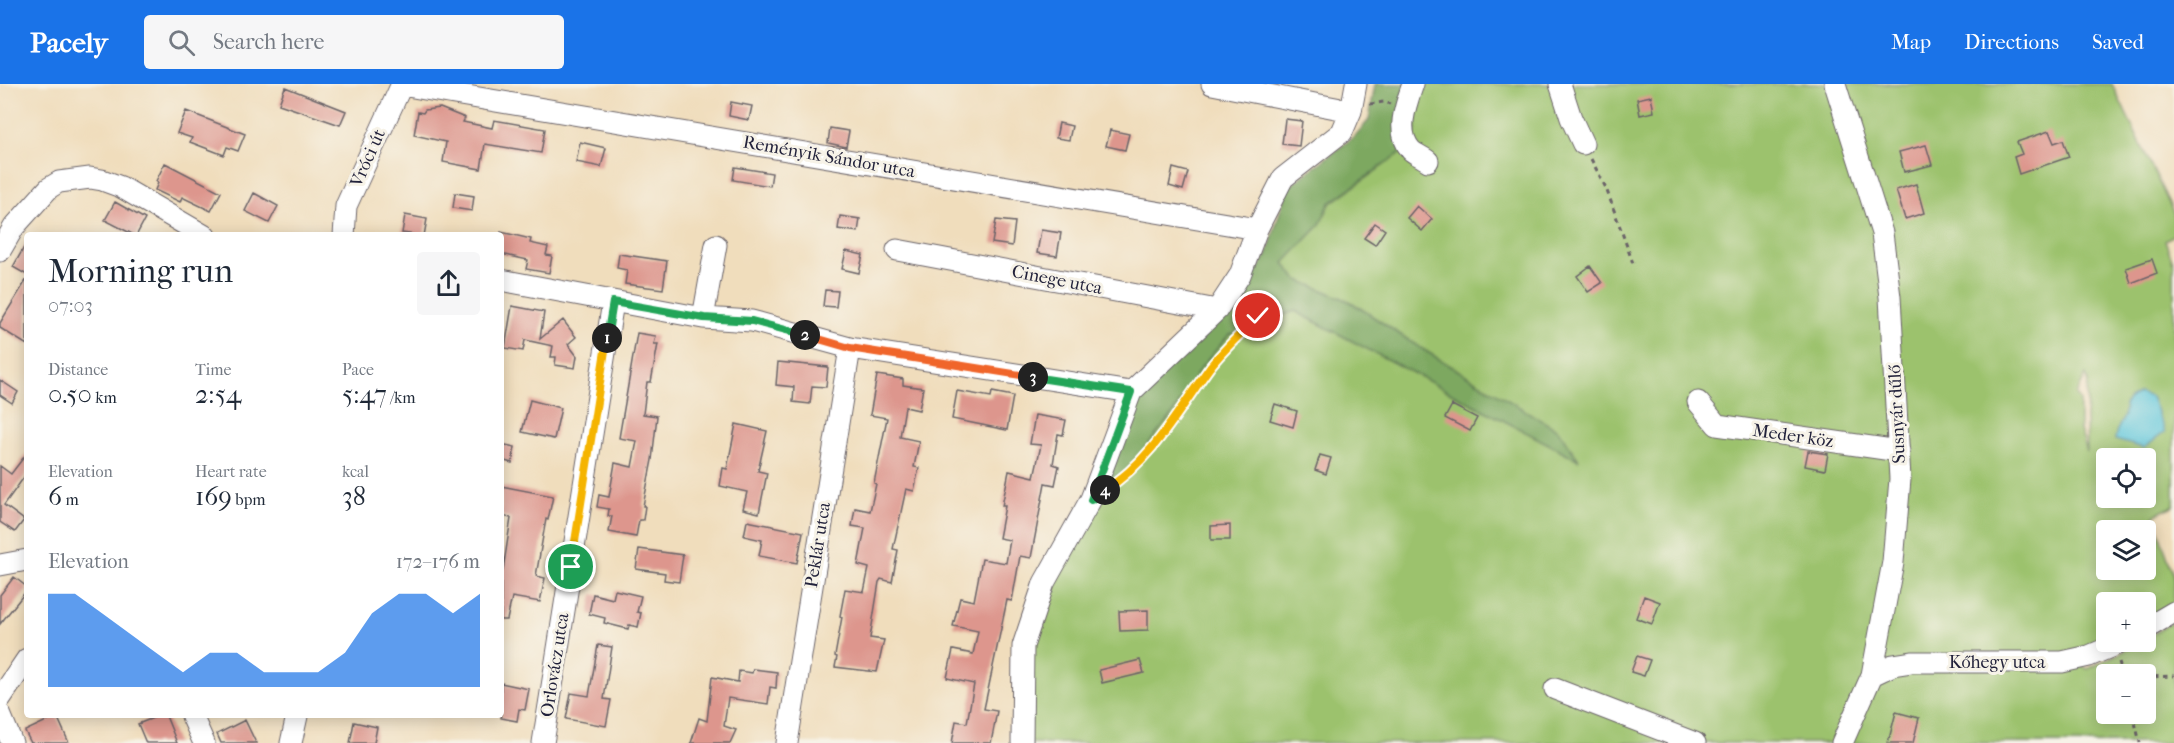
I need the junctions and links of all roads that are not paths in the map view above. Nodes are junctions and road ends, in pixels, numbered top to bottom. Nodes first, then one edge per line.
1 (1212, 84) edge
2 (1356, 84) edge
3 (1413, 84) edge
4 (1560, 84) edge
5 (1835, 84) edge
6 (401, 85) edge
7 (1352, 111) junction
8 (1583, 144) road end
9 (1428, 161) dead end
10 (1257, 229) junction
11 (21, 231) edge
12 (198, 232) edge
13 (342, 232) edge
14 (716, 245) dead end
15 (897, 250) dead end
16 (0, 251) edge
17 (504, 281) edge
18 (613, 302) junction
19 (1217, 310) junction
20 (704, 318) junction
21 (850, 348) junction
22 (1131, 392) junction
23 (1698, 402) dead end
24 (1899, 451) junction
25 (24, 561) edge
26 (0, 565) edge
27 (2174, 612) edge
28 (2156, 623) edge
29 (2098, 652) edge
30 (24, 663) edge
31 (1872, 675) junction
32 (1555, 689) dead end
33 (0, 699) edge
34 (0, 714) edge
35 (193, 718) edge
36 (297, 718) edge
37 (12, 743) edge
38 (204, 743) edge
39 (291, 743) edge
40 (543, 743) edge
41 (787, 743) edge
42 (1022, 743) edge
43 (1695, 743) edge
44 (1842, 743) edge

1 - 7 street
2 - 7 street
3 - 9 street
4 - 8 street
5 - 24 street, Susnyár dűlő
6 - 10 street, Reményik Sándor utca
6 - 13 street, Vróci út
7 - 10 street
10 - 19 street
11 - 12 street
11 - 16 street
14 - 20 street
15 - 19 street, Cinege utca
17 - 18 street
18 - 20 street
18 - 40 street, Orlovácz utca
19 - 22 street
20 - 21 street
21 - 22 street
21 - 41 street, Peklár utca
22 - 42 street
23 - 24 street, Meder köz
24 - 31 street, Susnyár dűlő
25 - 26 street
27 - 28 street
29 - 31 street, Kőhegy utca
30 - 33 street
31 - 44 street, Susnyár dűlő
32 - 43 street
34 - 37 street
35 - 38 street
36 - 39 street

